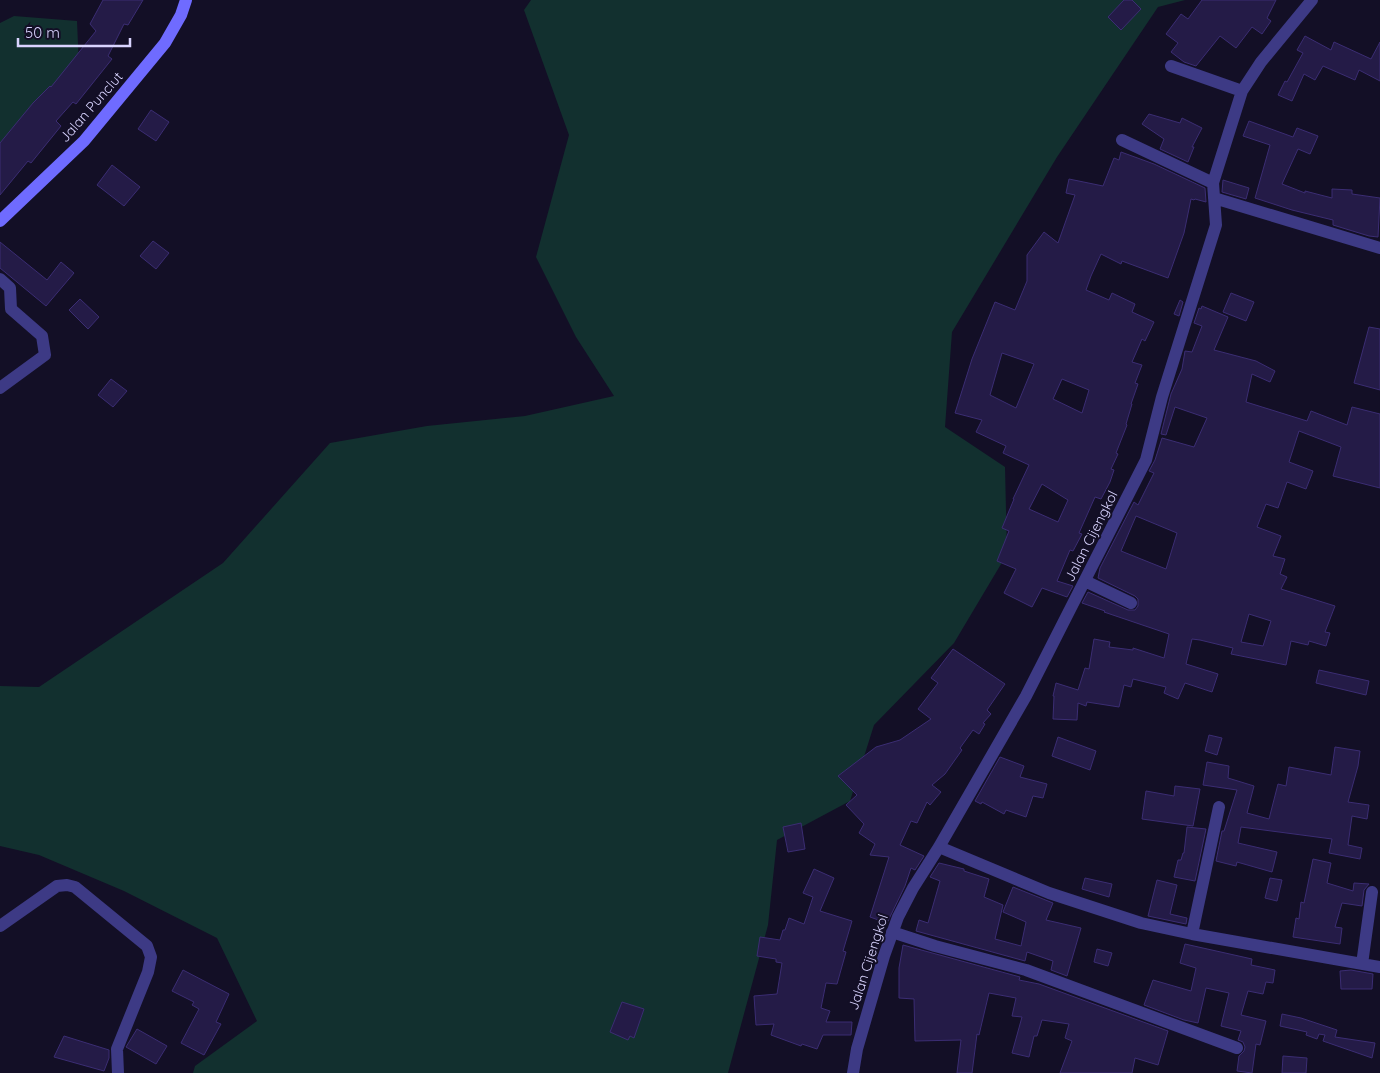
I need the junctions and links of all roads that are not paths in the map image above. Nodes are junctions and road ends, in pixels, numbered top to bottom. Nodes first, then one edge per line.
1 (186, 0) edge
2 (1312, 0) edge
3 (1171, 66) dead end
4 (1242, 91) junction
5 (1122, 140) dead end
6 (1213, 183) junction
7 (1214, 198) junction
8 (0, 221) edge
9 (1380, 248) edge
10 (0, 280) edge
11 (0, 388) edge
12 (1085, 581) junction
13 (1131, 603) dead end
14 (1219, 807) dead end
15 (939, 847) junction
16 (1372, 892) dead end
17 (0, 926) edge
18 (892, 932) junction
19 (1192, 934) junction
20 (1362, 964) junction
21 (1380, 967) edge
22 (1237, 1048) dead end
23 (118, 1073) edge
24 (853, 1073) edge

1 - 8 main road, Jalan Punclut
2 - 4 street, Jalan Cijengkol
3 - 4 street
4 - 6 street, Jalan Cijengkol
5 - 6 street
6 - 7 street, Jalan Cijengkol
7 - 9 street
7 - 12 street, Jalan Cijengkol
10 - 11 street
12 - 13 street
12 - 15 street, Jalan Cijengkol
14 - 19 street
15 - 18 street, Jalan Cijengkol
15 - 19 street
16 - 20 street
17 - 23 street
18 - 22 street
18 - 24 street, Jalan Cijengkol
19 - 20 street
20 - 21 street

